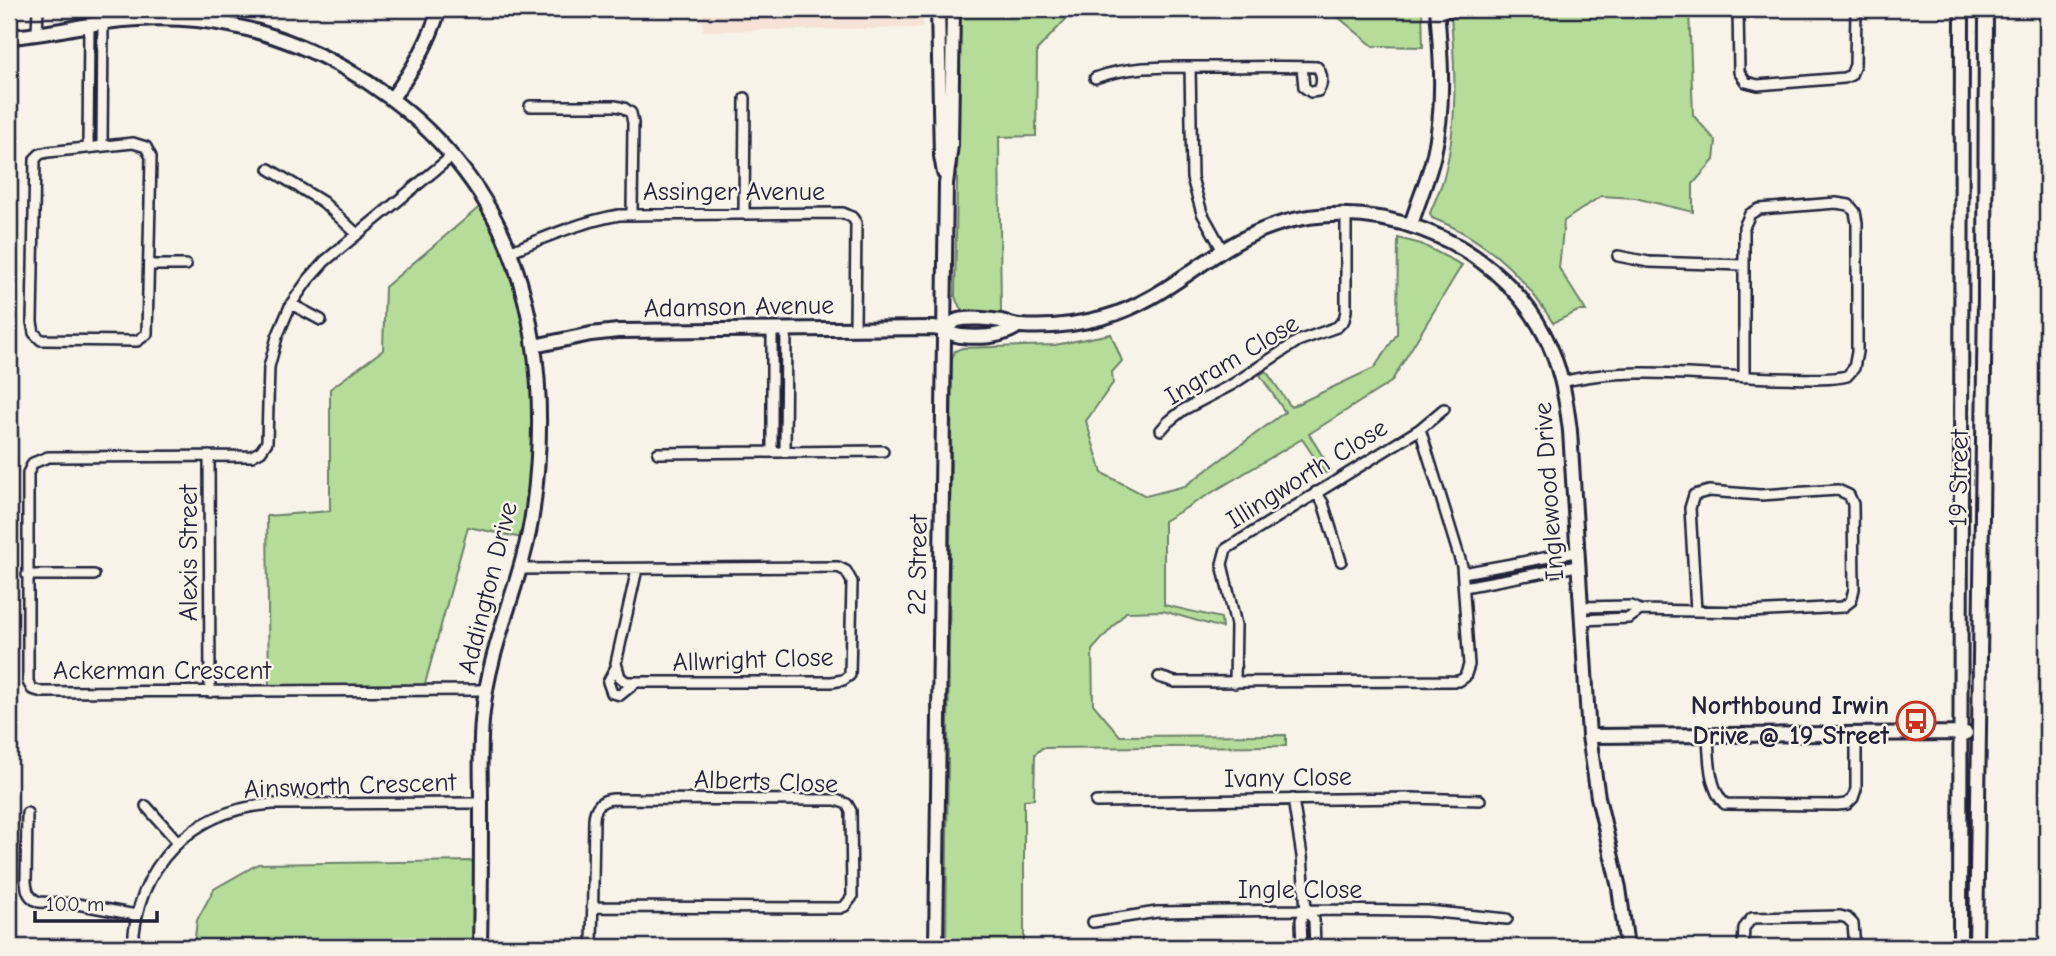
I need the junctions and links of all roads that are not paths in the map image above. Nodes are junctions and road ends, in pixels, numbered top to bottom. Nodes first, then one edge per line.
1 (38, 9) edge
2 (439, 9) edge
3 (937, 9) edge
4 (953, 9) edge
5 (1479, 9) edge
6 (1738, 9) edge
7 (1856, 9) edge
8 (1962, 9) edge
9 (1986, 9) edge
10 (1437, 10) edge
11 (96, 24) junction
12 (37, 33) junction
13 (9, 37) edge
14 (1190, 67) junction
15 (1302, 67) dead end
16 (1095, 78) dead end
17 (103, 88) junction
18 (89, 90) junction
19 (745, 98) dead end
20 (392, 99) junction
21 (530, 106) dead end
22 (102, 146) junction
23 (88, 148) junction
24 (451, 157) junction
25 (268, 169) dead end
26 (946, 184) junction
27 (632, 213) junction
28 (744, 214) junction
29 (1346, 215) junction
30 (1411, 225) junction
31 (357, 234) junction
32 (1222, 249) junction
33 (509, 252) junction
34 (1618, 256) dead end
35 (149, 265) junction
36 (186, 265) dead end
37 (1744, 265) junction
38 (291, 304) junction
39 (321, 320) dead end
40 (855, 328) junction
41 (945, 328) junction
42 (779, 329) junction
43 (534, 346) junction
44 (1744, 377) junction
45 (1562, 382) junction
46 (1444, 409) dead end
47 (1420, 429) junction
48 (1161, 430) dead end
49 (785, 451) junction
50 (883, 451) dead end
51 (772, 452) junction
52 (658, 453) dead end
53 (209, 456) junction
54 (1316, 492) junction
55 (1576, 552) junction
56 (1341, 561) dead end
57 (1577, 566) junction
58 (520, 569) junction
59 (637, 569) junction
60 (1463, 573) junction
61 (27, 575) junction
62 (94, 575) dead end
63 (1464, 587) junction
64 (1696, 611) junction
65 (1581, 614) junction
66 (616, 667) junction
67 (1159, 677) dead end
68 (1235, 682) junction
69 (635, 683) junction
70 (486, 690) junction
71 (210, 692) junction
72 (1961, 733) junction
73 (1977, 733) junction
74 (1856, 734) junction
75 (1589, 736) junction
76 (1708, 736) junction
77 (1293, 799) junction
78 (1480, 800) dead end
79 (1096, 802) dead end
80 (481, 803) junction
81 (146, 806) dead end
82 (27, 813) dead end
83 (178, 842) junction
84 (592, 907) junction
85 (1307, 910) junction
86 (136, 915) junction
87 (1507, 919) dead end
88 (1093, 922) dead end
89 (134, 947) edge
90 (480, 947) edge
91 (592, 947) edge
92 (936, 947) edge
93 (1302, 947) edge
94 (1315, 947) edge
95 (1627, 947) edge
96 (1743, 947) edge
97 (1855, 947) edge
98 (1960, 947) edge
99 (1976, 947) edge

1 - 12 street
2 - 20 street
3 - 26 street, 22 Street
4 - 26 street, 22 Street
5 - 10 street
6 - 7 street
8 - 72 street, 19 Street
9 - 73 street, 19 Street
10 - 30 street
11 - 12 street, Addington Drive
11 - 17 street
11 - 18 street
11 - 20 street, Addington Drive
12 - 13 street, Addington Drive
14 - 15 street
14 - 16 street
14 - 32 street
17 - 18 street
17 - 22 street
18 - 23 street
19 - 28 street
20 - 24 street, Addington Drive
21 - 27 street
22 - 23 street
22 - 35 street
23 - 35 street
24 - 31 street, Ackerman Crescent
24 - 33 street, Addington Drive
25 - 31 street
26 - 41 street, 22 Street
27 - 28 street, Assinger Avenue
27 - 33 street, Assinger Avenue
28 - 40 street, Assinger Avenue
29 - 30 street, Inglewood Drive
29 - 32 street, Inglewood Drive
29 - 48 street, Ingram Close
30 - 45 street, Inglewood Drive
31 - 38 street, Ackerman Crescent
32 - 41 street, Inglewood Drive
33 - 43 street, Addington Drive
34 - 37 street
35 - 36 street
37 - 44 street
37 - 44 street
38 - 39 street
38 - 53 street, Ackerman Crescent
40 - 41 street, Adamson Avenue
40 - 42 street, Adamson Avenue
41 - 92 street, 22 Street
42 - 43 street, Adamson Avenue
42 - 49 street
42 - 51 street
43 - 58 street, Addington Drive
44 - 45 street
45 - 55 street, Inglewood Drive
46 - 47 street, Illingworth Close
47 - 54 street, Illingworth Close
47 - 60 street, Illingworth Close
49 - 50 street
49 - 51 street
51 - 52 street
53 - 61 street, Ackerman Crescent
53 - 71 street, Alexis Street
54 - 56 street
54 - 68 street, Illingworth Close
55 - 57 street, Inglewood Drive
55 - 60 street
57 - 63 street
57 - 65 street, Inglewood Drive
58 - 59 street, Allwright Close
58 - 70 street, Addington Drive
59 - 66 street, Allwright Close
59 - 69 street, Allwright Close
60 - 63 street, Illingworth Close
61 - 62 street
61 - 71 street, Ackerman Crescent
63 - 68 street, Illingworth Close
64 - 64 street
64 - 65 street
65 - 75 street, Inglewood Drive
66 - 69 street, Allwright Close
66 - 69 street, Allwright Close
67 - 68 street, Illingworth Close
70 - 71 street, Ackerman Crescent
70 - 80 street, Addington Drive
72 - 73 street
72 - 74 street
72 - 98 street, 19 Street
73 - 99 street, 19 Street
74 - 76 street
74 - 76 street
75 - 76 street
75 - 95 street, Inglewood Drive
77 - 78 street, Ivany Close
77 - 79 street, Ivany Close
77 - 85 street
80 - 83 street, Ainsworth Crescent
80 - 90 street, Addington Drive
81 - 83 street
82 - 86 street
83 - 86 street, Ainsworth Crescent
84 - 84 street, Alberts Close
84 - 91 street, Alberts Close
85 - 87 street, Ingle Close
85 - 88 street, Ingle Close
85 - 93 street
85 - 94 street
86 - 89 street, Ainsworth Crescent
96 - 97 street

